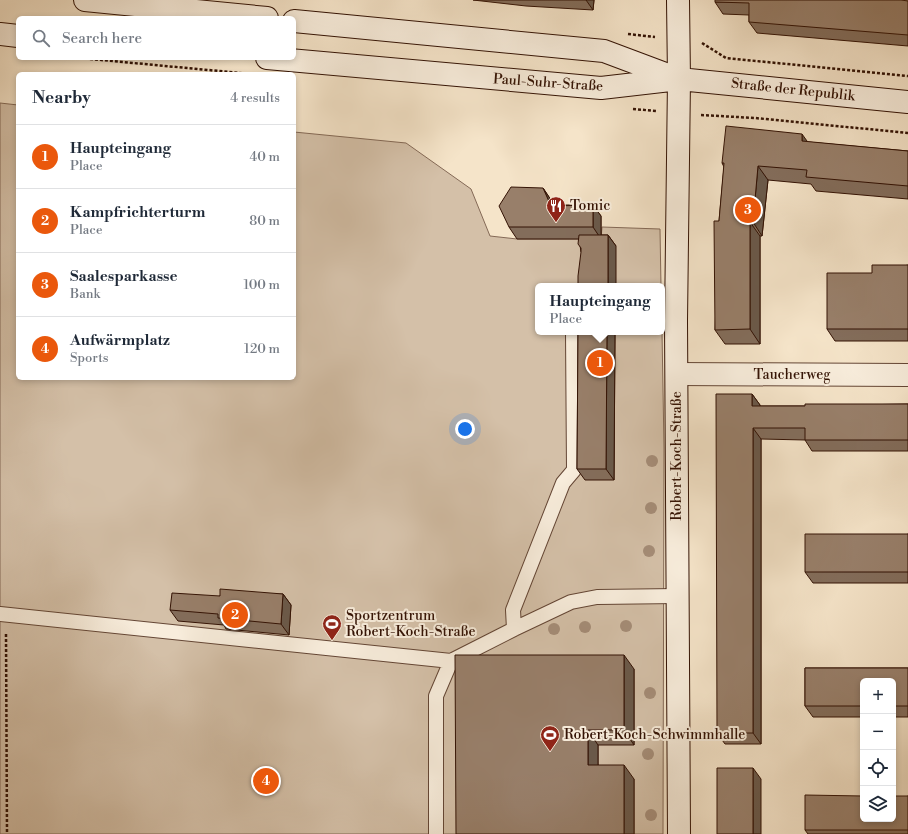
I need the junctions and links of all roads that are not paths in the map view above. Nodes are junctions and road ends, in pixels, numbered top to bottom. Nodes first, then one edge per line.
1 (86, 0) edge
2 (678, 0) edge
3 (247, 16) edge
4 (296, 21) edge
5 (0, 34) edge
6 (16, 36) edge
7 (289, 60) edge
8 (679, 79) junction
9 (908, 102) edge
10 (573, 335) edge
11 (677, 374) junction
12 (908, 375) edge
13 (677, 596) junction
14 (3, 615) edge
15 (514, 628) junction
16 (451, 661) junction
17 (436, 834) edge
18 (679, 834) edge

1 - 3 street
2 - 8 street, Robert-Koch-Straße
4 - 8 street
5 - 6 street
7 - 8 street, Paul-Suhr-Straße
8 - 9 street, Straße der Republik
8 - 11 street, Robert-Koch-Straße
10 - 15 lane
11 - 12 street, Taucherweg
11 - 13 street, Robert-Koch-Straße
13 - 15 lane
13 - 18 street, Robert-Koch-Straße
14 - 16 lane
15 - 16 lane
16 - 17 lane

